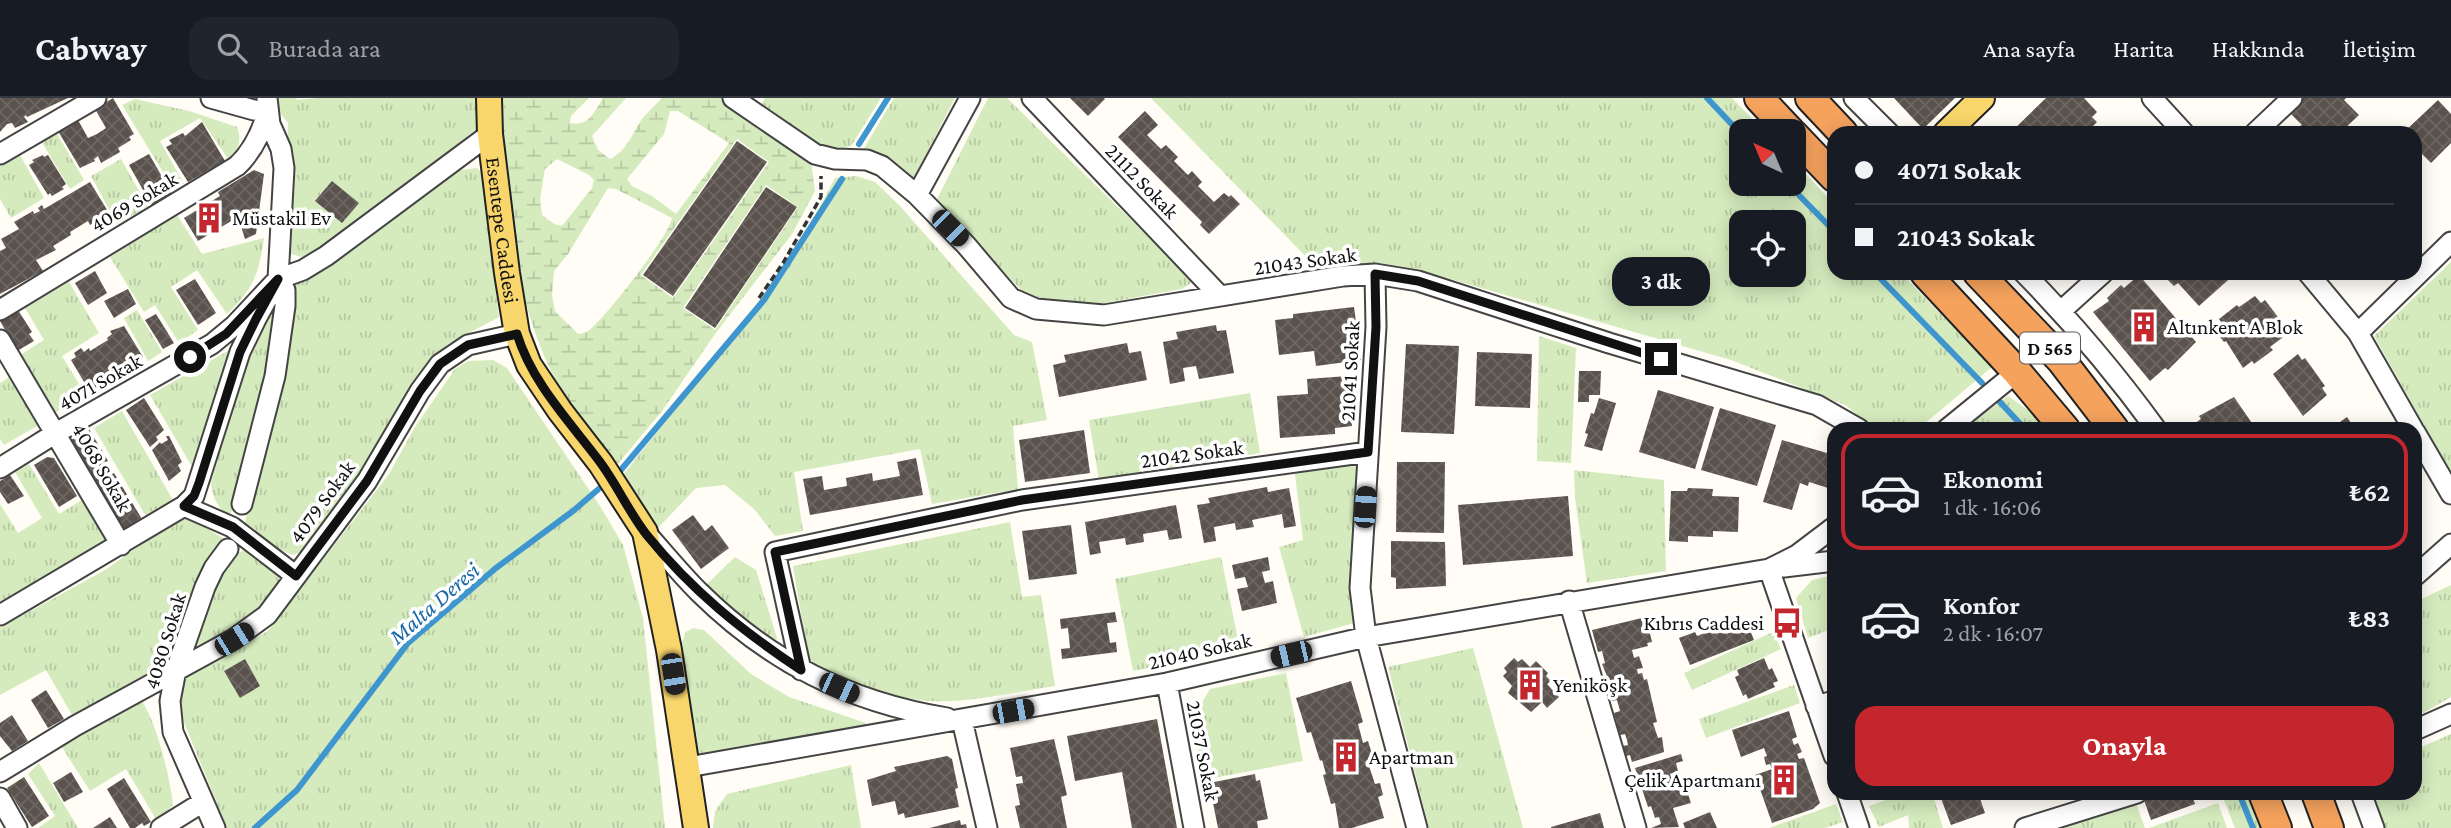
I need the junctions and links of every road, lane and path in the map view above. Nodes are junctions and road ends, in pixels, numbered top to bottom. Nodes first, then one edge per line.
1 (96, 98) edge
2 (211, 98) edge
3 (489, 98) edge
4 (733, 98) edge
5 (970, 98) edge
6 (1032, 98) edge
7 (1759, 98) edge
8 (1854, 98) edge
9 (1982, 98) edge
10 (2152, 98) edge
11 (2292, 98) edge
12 (268, 104) edge
13 (1827, 116) edge
14 (1779, 119) edge
15 (1846, 126) edge
16 (1882, 126) edge
17 (1953, 126) edge
18 (2178, 126) edge
19 (2262, 126) edge
20 (490, 134) junction
21 (1806, 148) edge
22 (815, 153) junction
23 (0, 154) edge
24 (1827, 170) edge
25 (917, 195) junction
26 (2451, 242) edge
27 (2422, 271) edge
28 (1375, 274) junction
29 (278, 279) junction
30 (1932, 280) edge
31 (1985, 280) edge
32 (2031, 280) edge
33 (2095, 280) edge
34 (2314, 280) edge
35 (2413, 280) edge
36 (1220, 296) junction
37 (759, 298) dead end
38 (0, 310) edge
39 (2061, 311) junction
40 (517, 334) junction
41 (2358, 334) junction
42 (0, 340) edge
43 (2017, 372) junction
44 (1847, 422) edge
45 (1956, 422) edge
46 (2059, 422) edge
47 (2109, 422) edge
48 (2151, 422) edge
49 (2409, 422) edge
50 (56, 433) junction
51 (2422, 444) edge
52 (1368, 452) junction
53 (0, 468) edge
54 (2451, 494) edge
55 (242, 504) dead end
56 (184, 506) junction
57 (645, 532) junction
58 (1827, 532) edge
59 (2451, 544) edge
60 (121, 545) junction
61 (228, 549) dead end
62 (1827, 562) edge
63 (1769, 569) junction
64 (2422, 570) edge
65 (296, 576) junction
66 (1569, 601) junction
67 (0, 615) edge
68 (1366, 637) junction
69 (176, 670) junction
70 (801, 670) junction
71 (1167, 683) junction
72 (1825, 703) edge
73 (2451, 714) edge
74 (961, 720) junction
75 (2422, 727) edge
76 (688, 767) junction
77 (0, 772) edge
78 (0, 798) edge
79 (1849, 800) edge
80 (2092, 800) edge
81 (2266, 800) edge
82 (2319, 800) edge
83 (2364, 800) edge
84 (204, 802) junction
85 (17, 828) edge
86 (161, 828) edge
87 (215, 828) edge
88 (696, 828) edge
89 (987, 828) edge
90 (1195, 828) edge
91 (1417, 828) edge
92 (1636, 828) edge
93 (1859, 828) edge
94 (2025, 828) edge
95 (2277, 828) edge
96 (2329, 828) edge
97 (2374, 828) edge

1 - 23 street
2 - 12 street
3 - 20 main road, Esentepe Caddesi
4 - 22 street, 21043 Sokak
5 - 25 street
6 - 36 street, 21112 Sokak
7 - 14 highway
8 - 16 street
9 - 17 main road
10 - 18 street
11 - 19 street
12 - 29 street
12 - 38 street, 4069 Sokak
13 - 15 main road
20 - 29 street, 4071 Sokak
20 - 40 main road, Esentepe Caddesi
21 - 24 highway
22 - 25 street, 21043 Sokak
22 - 37 path
25 - 36 street, 21043 Sokak
26 - 27 street
28 - 36 street, 21043 Sokak
28 - 44 street, 21043 Sokak
28 - 52 street, 21041 Sokak
29 - 50 street, 4071 Sokak
29 - 55 street
29 - 56 street
30 - 43 highway, D 565
31 - 47 highway, D 565
32 - 39 street
33 - 39 street
34 - 41 street
35 - 41 street
39 - 48 street
40 - 57 main road, Esentepe Caddesi
40 - 65 street, 4079 Sokak
41 - 49 street
42 - 50 street, 4068 Sokak
43 - 45 street
43 - 46 highway, D 565
50 - 53 street, 4071 Sokak
50 - 60 street, 4068 Sokak
51 - 54 street
52 - 68 street, 21041 Sokak
52 - 70 street, 21042 Sokak
56 - 60 street
56 - 65 street
57 - 70 street, Esentepe Caddesi
57 - 76 main road, Esentepe Caddesi
58 - 63 street, 21040 Sokak
59 - 64 street
60 - 67 street
61 - 69 street, 4080 Sokak
62 - 63 street
63 - 66 street, 21040 Sokak
63 - 72 street
65 - 69 street, 4079 Sokak
66 - 68 street, 21040 Sokak
66 - 92 street
68 - 71 street, 21040 Sokak
68 - 91 street, 21041 Sokak
69 - 77 street, 4079 Sokak
69 - 84 street, 4080 Sokak
70 - 74 street, Esentepe Caddesi
71 - 74 street, 21040 Sokak
71 - 90 street, 21037 Sokak
73 - 75 street
74 - 76 street, 21040 Sokak
74 - 89 street
76 - 88 main road, Esentepe Caddesi
78 - 85 street
79 - 93 street
80 - 94 street
81 - 95 highway
82 - 96 highway
83 - 97 street
84 - 86 street
84 - 87 street, 4080 Sokak

